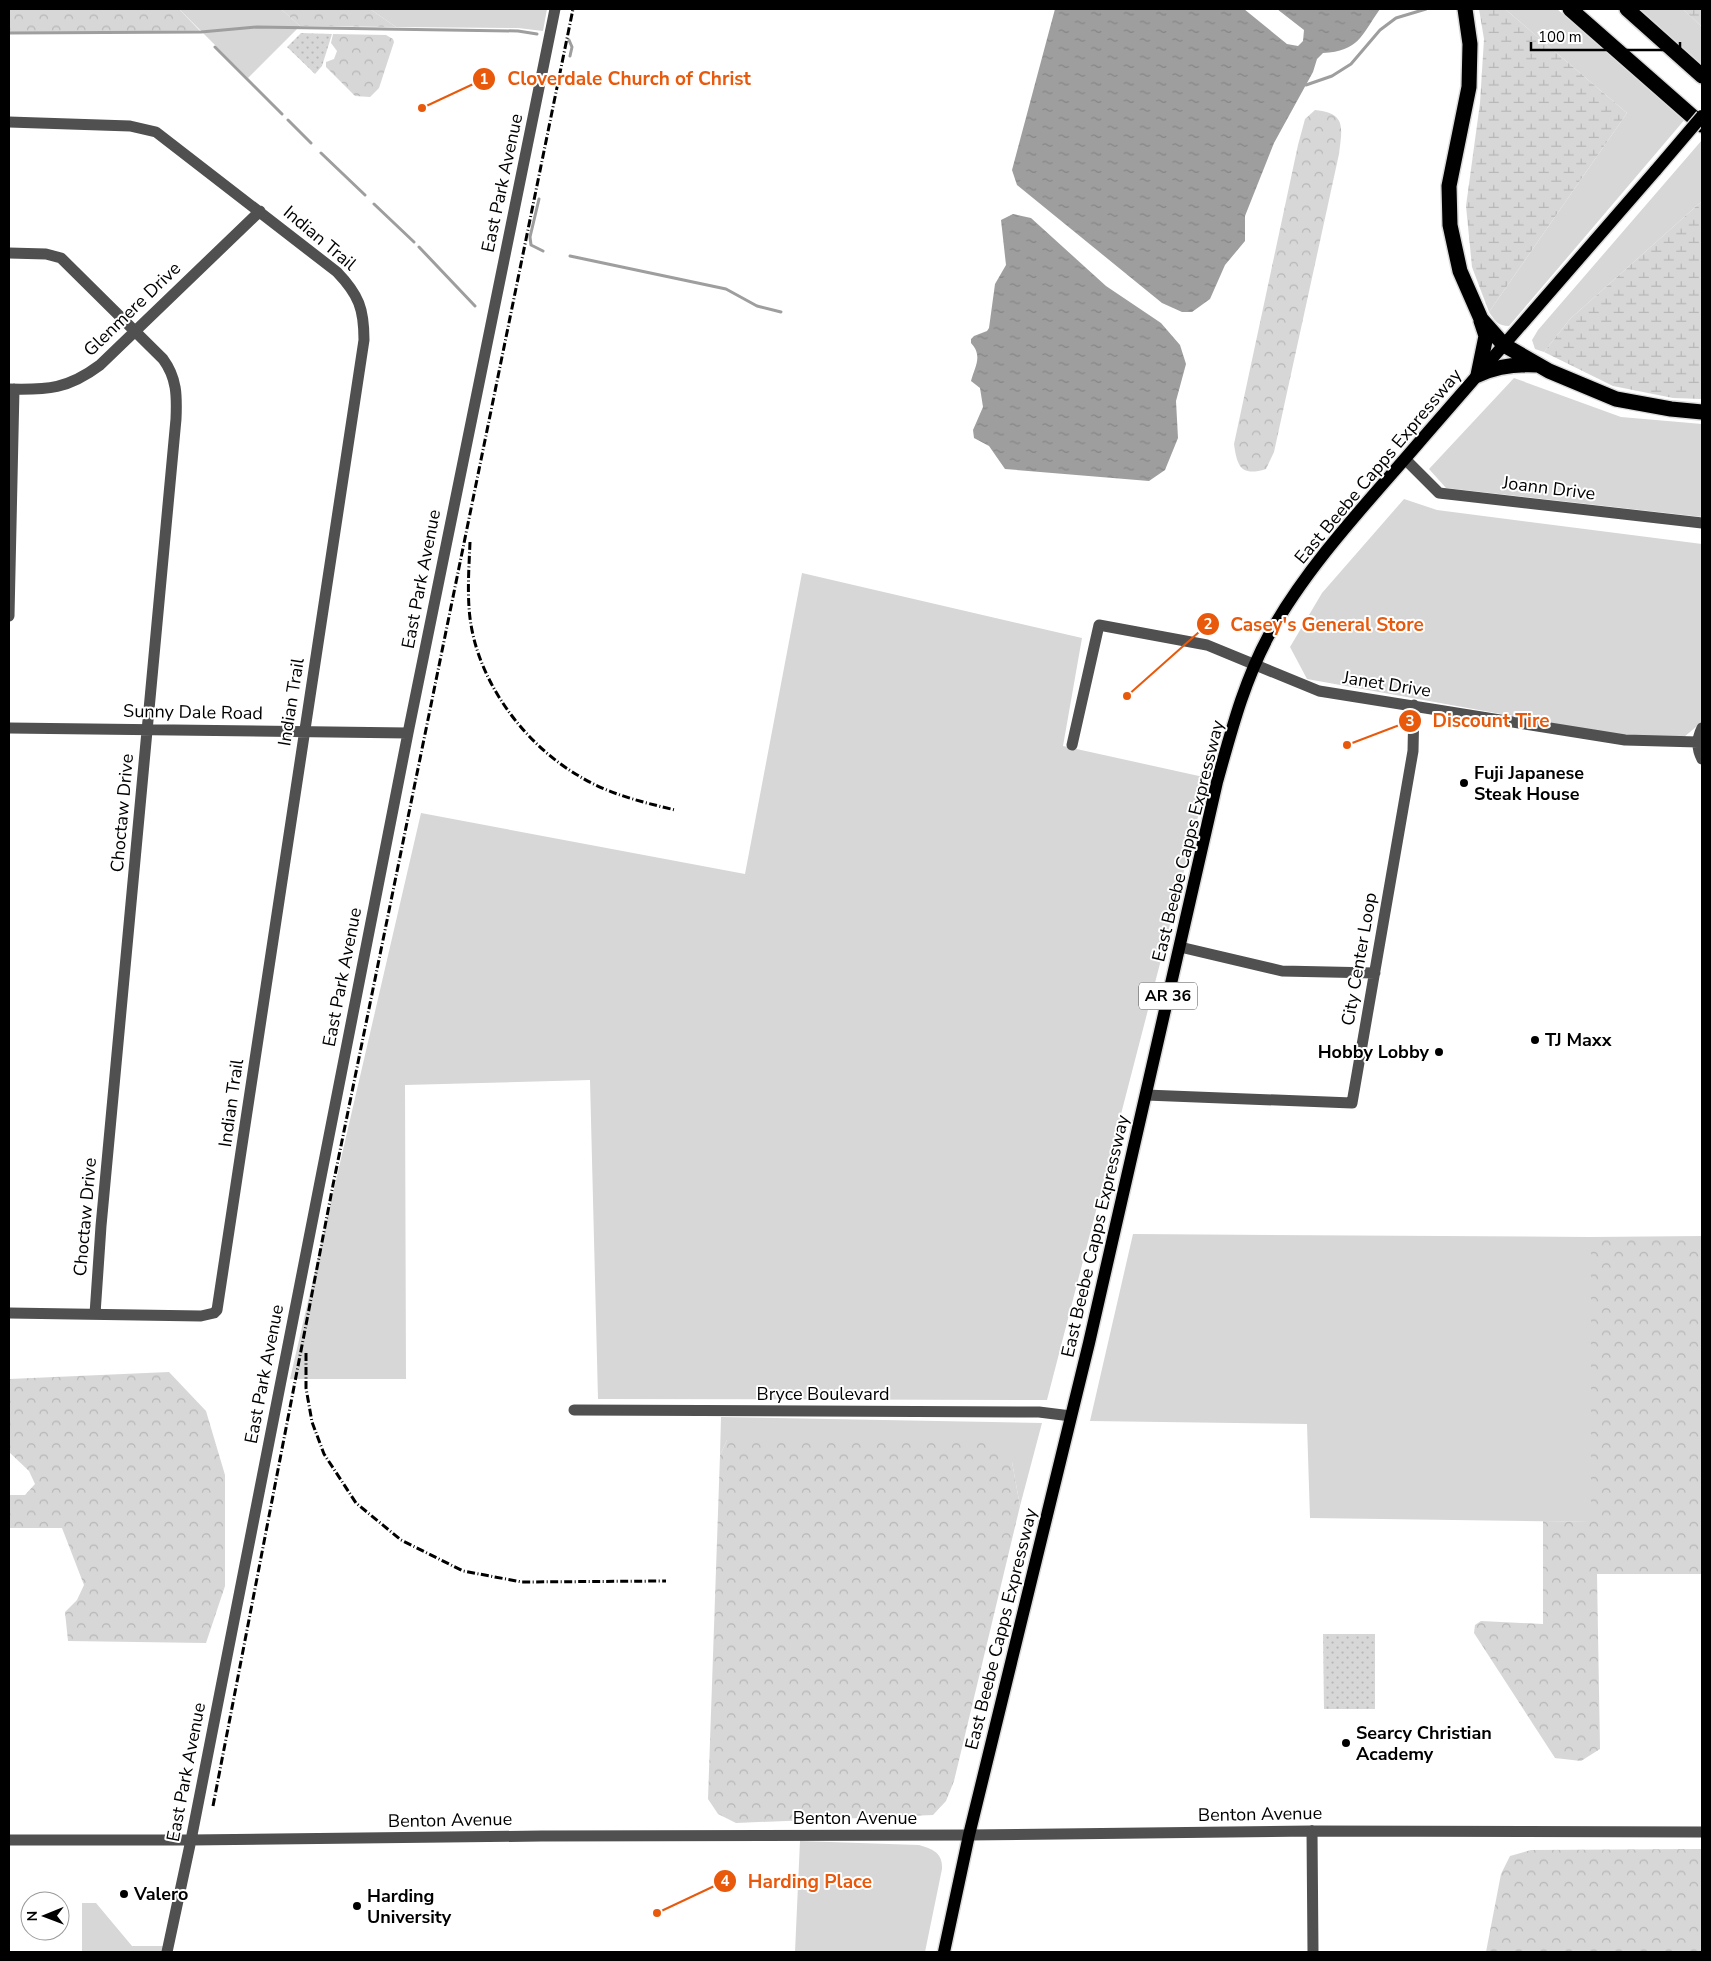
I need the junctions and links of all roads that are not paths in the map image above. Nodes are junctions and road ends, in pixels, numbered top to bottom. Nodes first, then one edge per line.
1 (555, 9) edge
2 (1465, 9) edge
3 (1570, 9) edge
4 (1627, 9) edge
5 (1702, 76) edge
6 (1702, 116) edge
7 (9, 122) edge
8 (1702, 126) edge
9 (260, 211) junction
10 (9, 253) edge
11 (1481, 319) junction
12 (135, 330) junction
13 (1504, 345) junction
14 (1539, 366) junction
15 (1478, 375) junction
16 (11, 389) edge
17 (1702, 412) edge
18 (1405, 459) junction
19 (1702, 523) edge
20 (9, 616) edge
21 (1254, 665) junction
22 (1414, 705) junction
23 (9, 728) edge
24 (148, 728) junction
25 (1702, 728) edge
26 (304, 731) junction
27 (408, 733) junction
28 (1698, 742) junction
29 (1072, 745) dead end
30 (1702, 759) edge
31 (1180, 947) junction
32 (1375, 973) junction
33 (1146, 1095) junction
34 (9, 1313) edge
35 (95, 1314) junction
36 (574, 1410) dead end
37 (1071, 1416) junction
38 (1312, 1831) junction
39 (1702, 1832) edge
40 (969, 1835) junction
41 (9, 1840) edge
42 (191, 1840) junction
43 (167, 1952) edge
44 (944, 1952) edge
45 (1313, 1952) edge

1 - 27 street, East Park Avenue
2 - 11 highway
3 - 8 highway
4 - 5 highway
6 - 13 main road, East Beebe Capps Expressway / AR 36, bridge
7 - 9 street, Indian Trail
9 - 12 street, Glenmere Drive
9 - 26 street, Indian Trail
10 - 12 street, Choctaw Drive
11 - 13 highway
11 - 15 highway
12 - 16 street, Glenmere Drive
12 - 24 street, Choctaw Drive
13 - 14 highway
13 - 15 main road, East Beebe Capps Expressway / AR 36
14 - 15 highway
14 - 17 highway
15 - 18 main road, East Beebe Capps Expressway / AR 36
16 - 20 street
18 - 19 street, Joann Drive
18 - 21 main road, East Beebe Capps Expressway / AR 36
21 - 22 street, Janet Drive
21 - 29 street, Janet Drive
21 - 31 main road, East Beebe Capps Expressway / AR 36
22 - 28 street, Janet Drive
22 - 32 street, City Center Loop
23 - 24 street, Sunny Dale Road
24 - 26 street, Sunny Dale Road
24 - 35 street, Choctaw Drive
25 - 28 street
26 - 27 street, Sunny Dale Road
26 - 35 street, Indian Trail
27 - 42 street, East Park Avenue
28 - 30 street
31 - 32 street
31 - 33 main road, East Beebe Capps Expressway / AR 36
32 - 33 street, City Center Loop
33 - 37 main road, East Beebe Capps Expressway / AR 36
34 - 35 street, Indian Trail
36 - 37 street, Bryce Boulevard
37 - 40 main road, East Beebe Capps Expressway / AR 36
38 - 39 street, Benton Avenue
38 - 40 street, Benton Avenue
38 - 45 street
40 - 42 street, Benton Avenue
40 - 44 main road, East Beebe Capps Expressway / AR 36
41 - 42 street, Benton Avenue
42 - 43 street, East Park Avenue

